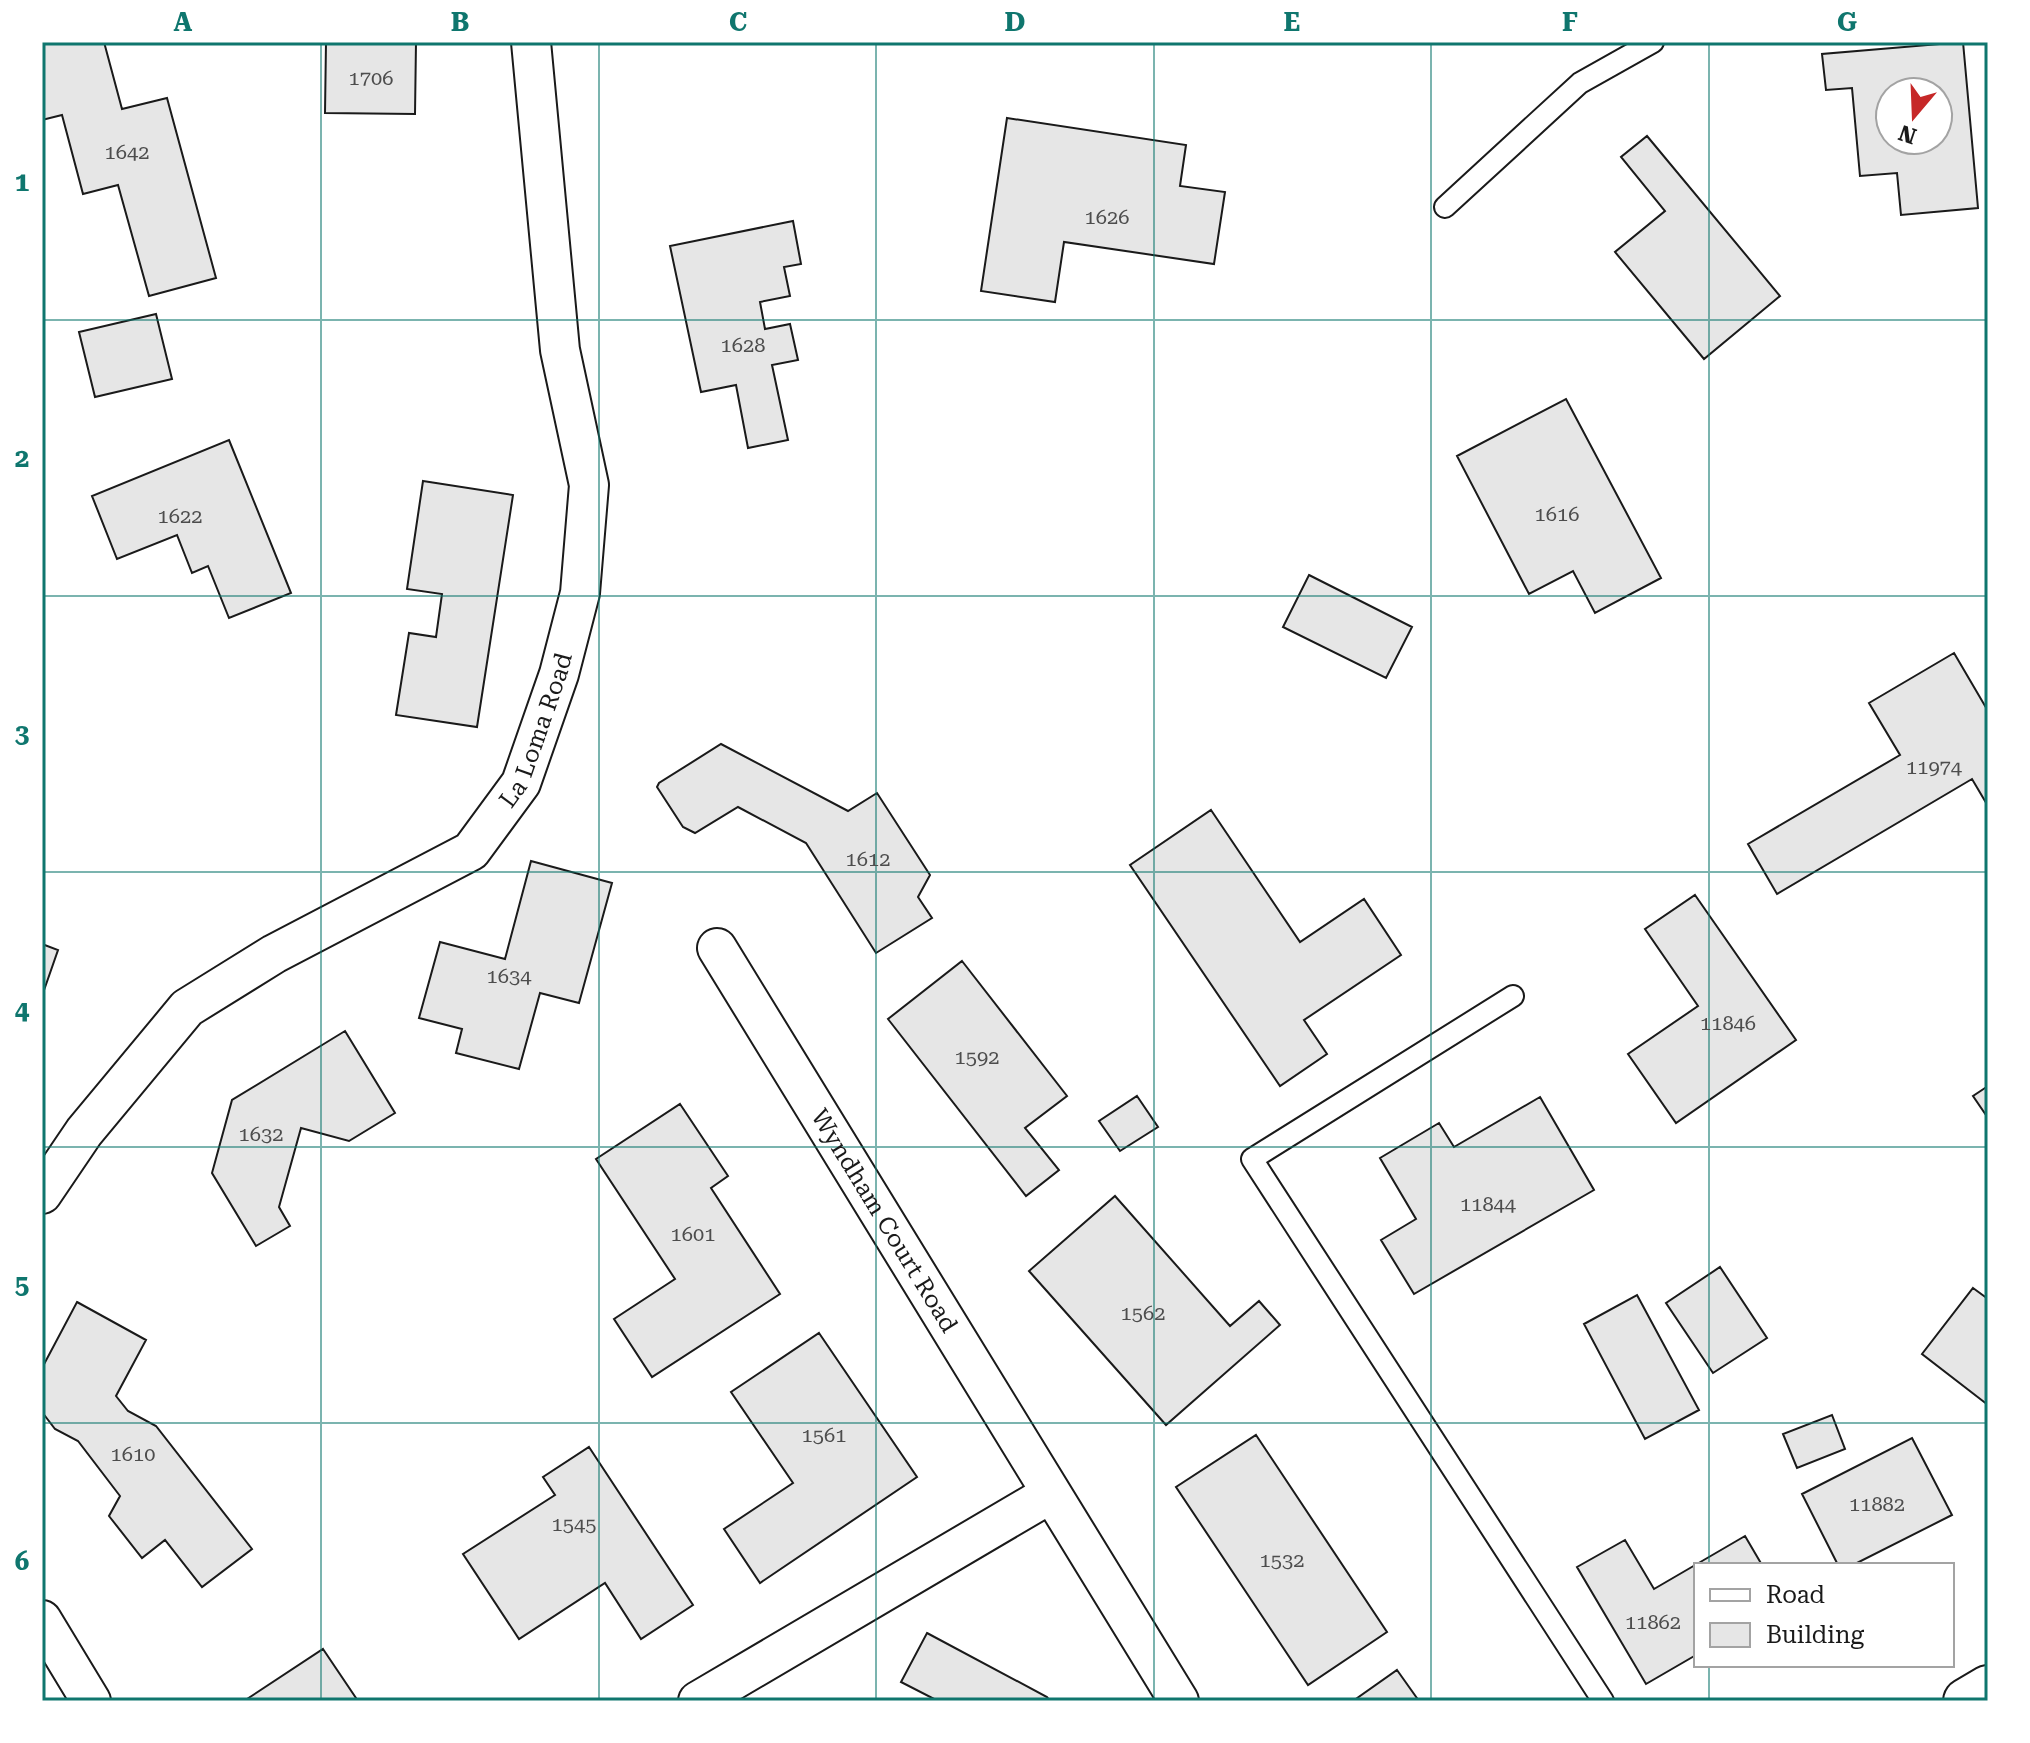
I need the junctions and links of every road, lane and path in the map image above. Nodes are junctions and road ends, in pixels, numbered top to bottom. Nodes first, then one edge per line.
1 (531, 42) edge
2 (1653, 42) edge
3 (1445, 207) dead end
4 (717, 948) dead end
5 (1513, 996) dead end
6 (42, 1194) edge
7 (1050, 1494) junction
8 (42, 1620) edge
9 (1988, 1688) edge
10 (91, 1701) edge
11 (698, 1701) edge
12 (1179, 1701) edge
13 (1603, 1701) edge
14 (1966, 1701) edge

1 - 6 street, La Loma Road
2 - 3 lane
4 - 7 street, Wyndham Court Road
5 - 13 lane
7 - 11 street
7 - 12 street, Wyndham Court Road
8 - 10 street
9 - 14 main road

